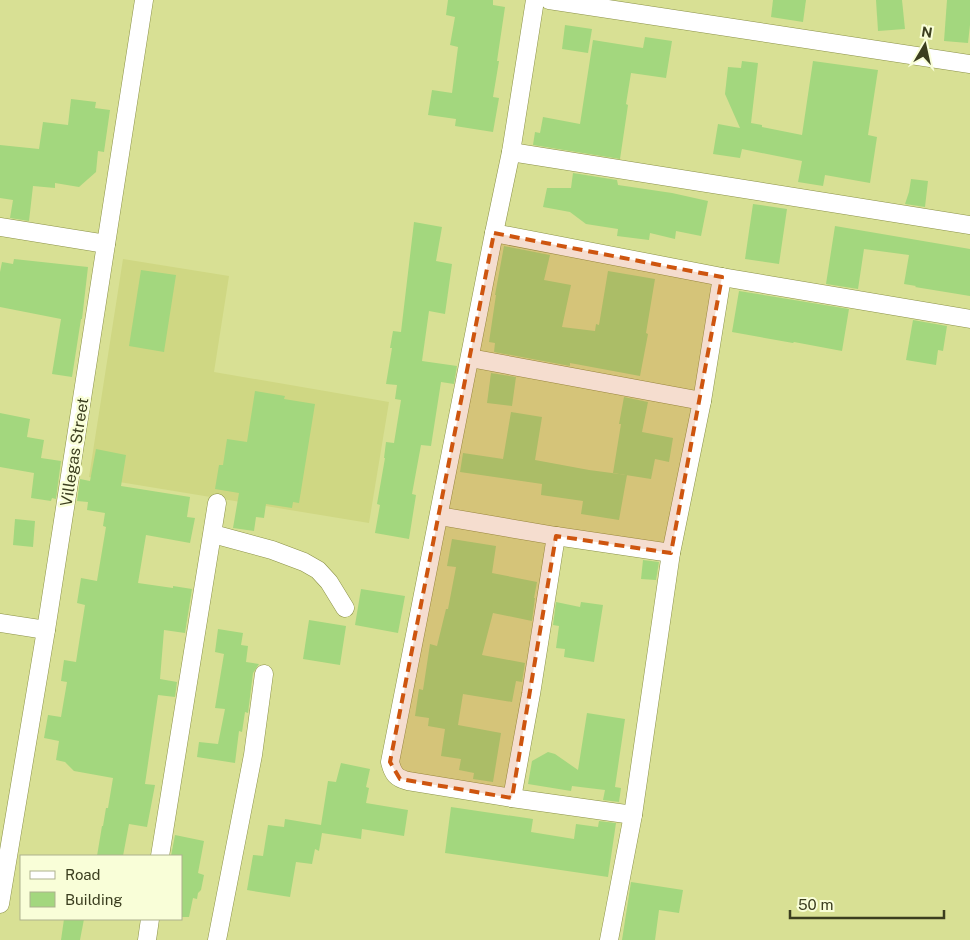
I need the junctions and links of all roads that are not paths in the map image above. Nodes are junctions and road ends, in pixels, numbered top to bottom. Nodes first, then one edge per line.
1 (144, 0) edge
2 (535, 0) edge
3 (549, 0) edge
4 (970, 64) edge
5 (511, 152) junction
6 (970, 225) edge
7 (0, 227) edge
8 (494, 233) junction
9 (106, 244) junction
10 (722, 277) junction
11 (970, 319) edge
12 (470, 358) junction
13 (702, 401) junction
14 (217, 503) dead end
15 (438, 516) junction
16 (213, 534) junction
17 (556, 536) junction
18 (671, 553) junction
19 (345, 608) dead end
20 (0, 623) edge
21 (46, 630) junction
22 (264, 674) dead end
23 (512, 798) junction
24 (633, 815) junction
25 (160, 855) edge
26 (0, 904) edge
27 (150, 920) edge
28 (147, 940) edge
29 (217, 940) edge
30 (610, 940) edge

1 - 9 street, Villegas Street
2 - 5 street
3 - 4 street
5 - 6 street
5 - 8 street
7 - 9 street
8 - 10 street
8 - 12 street
9 - 21 street, Villegas Street
10 - 11 street
10 - 13 street
12 - 13 street
12 - 15 street
13 - 18 street
14 - 16 street
15 - 17 street
15 - 23 street
16 - 19 street
16 - 25 street
17 - 18 street
17 - 23 street
18 - 24 street
20 - 21 street
21 - 26 street, Villegas Street
22 - 29 street
23 - 24 street
24 - 30 street
27 - 28 street

